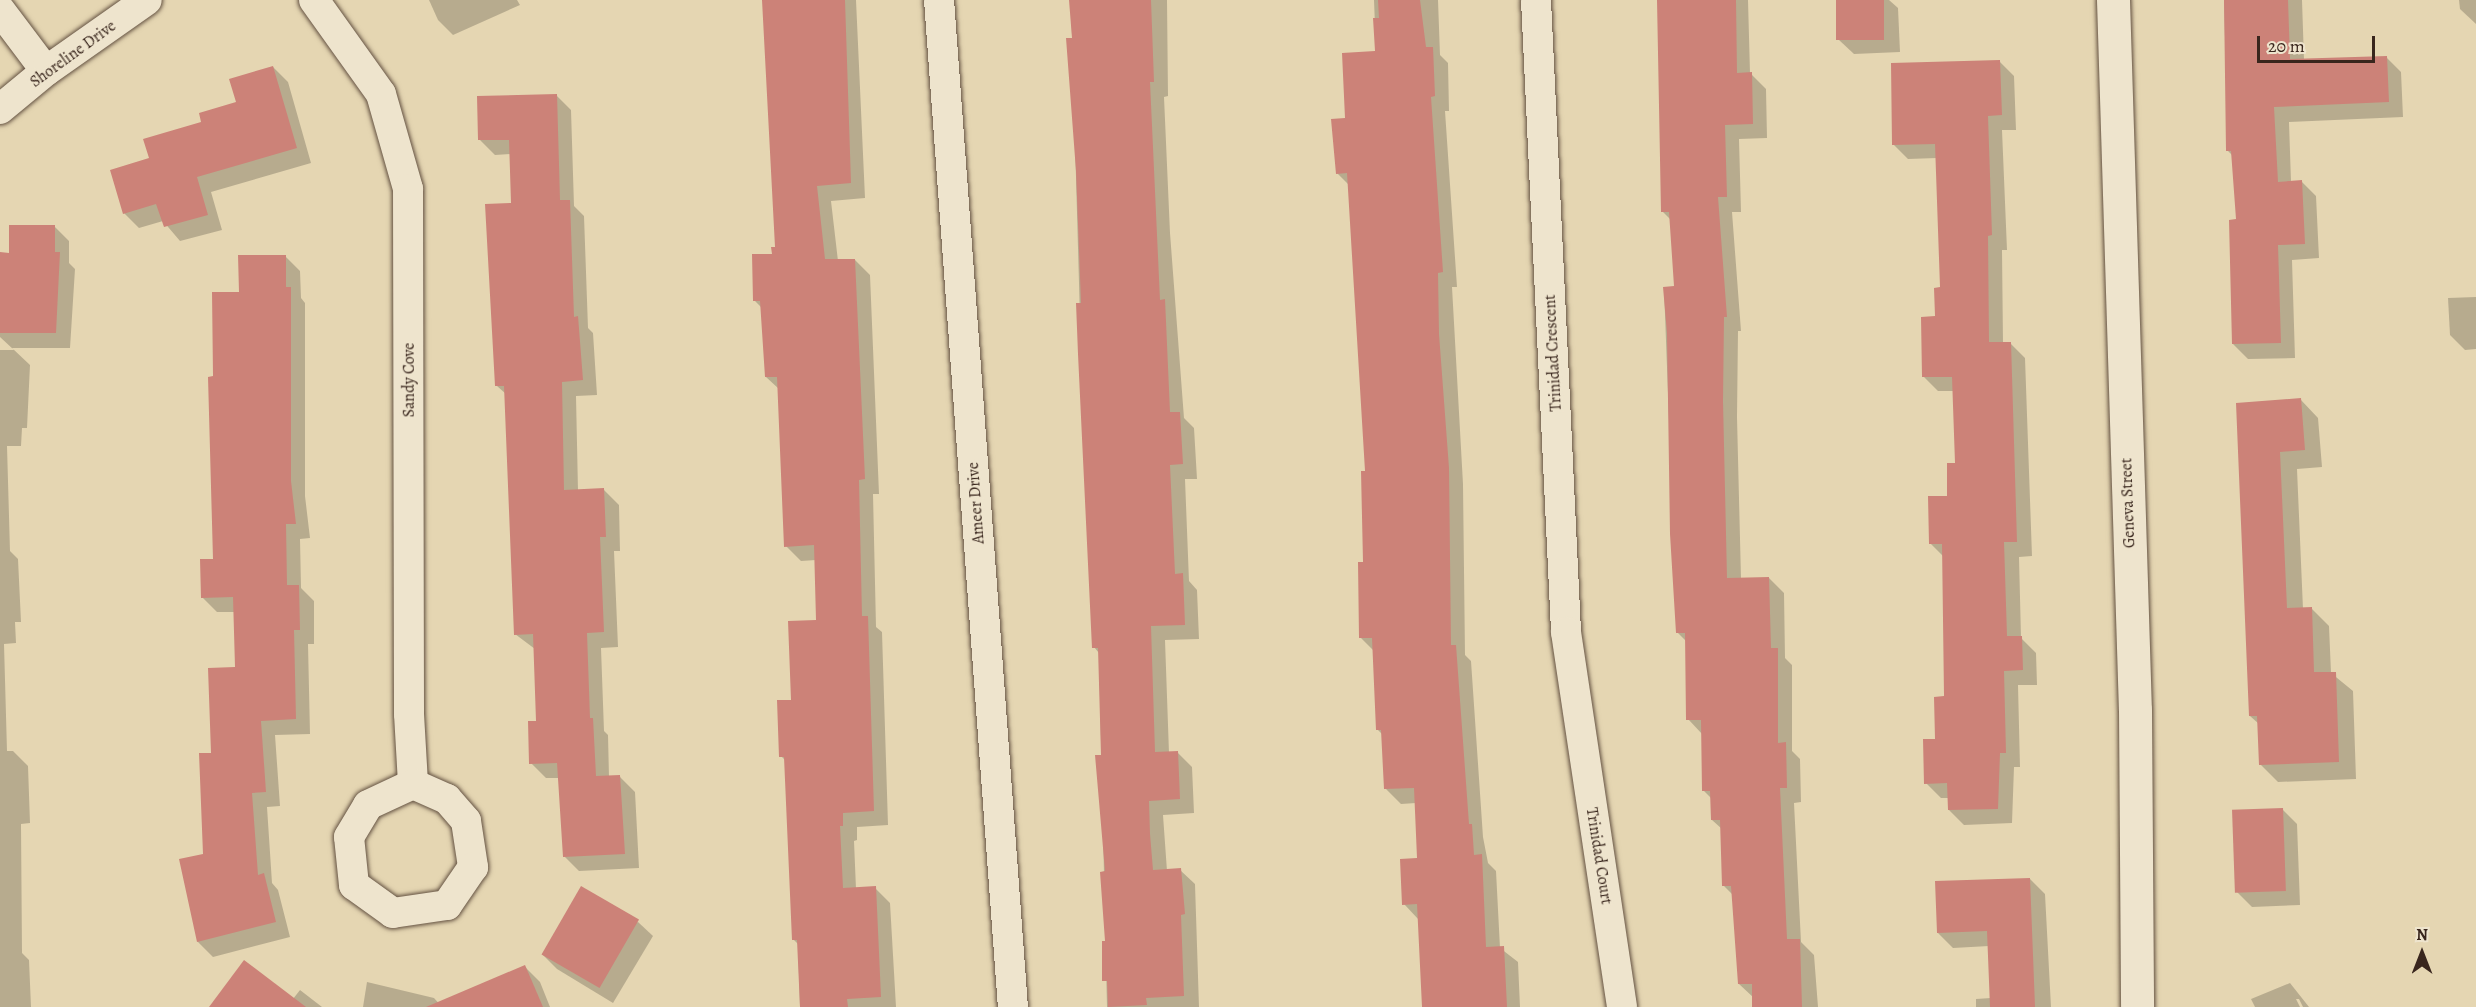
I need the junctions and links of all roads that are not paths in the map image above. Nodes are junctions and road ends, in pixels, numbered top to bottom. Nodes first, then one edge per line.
1 (147, 0) edge
2 (314, 0) edge
3 (939, 0) edge
4 (1536, 0) edge
5 (2113, 0) edge
6 (0, 10) edge
7 (46, 71) junction
8 (0, 109) edge
9 (1577, 706) joint
10 (413, 784) junction
11 (1013, 1007) edge
12 (1622, 1007) edge
13 (2137, 1007) edge

1 - 7 street, Shoreline Drive
2 - 10 street, Sandy Cove
3 - 11 street, Ameer Drive
4 - 9 street, Trinidad Crescent
5 - 13 street, Geneva Street
6 - 7 street
7 - 8 street, Shoreline Drive
9 - 12 street, Trinidad Court
10 - 10 street

